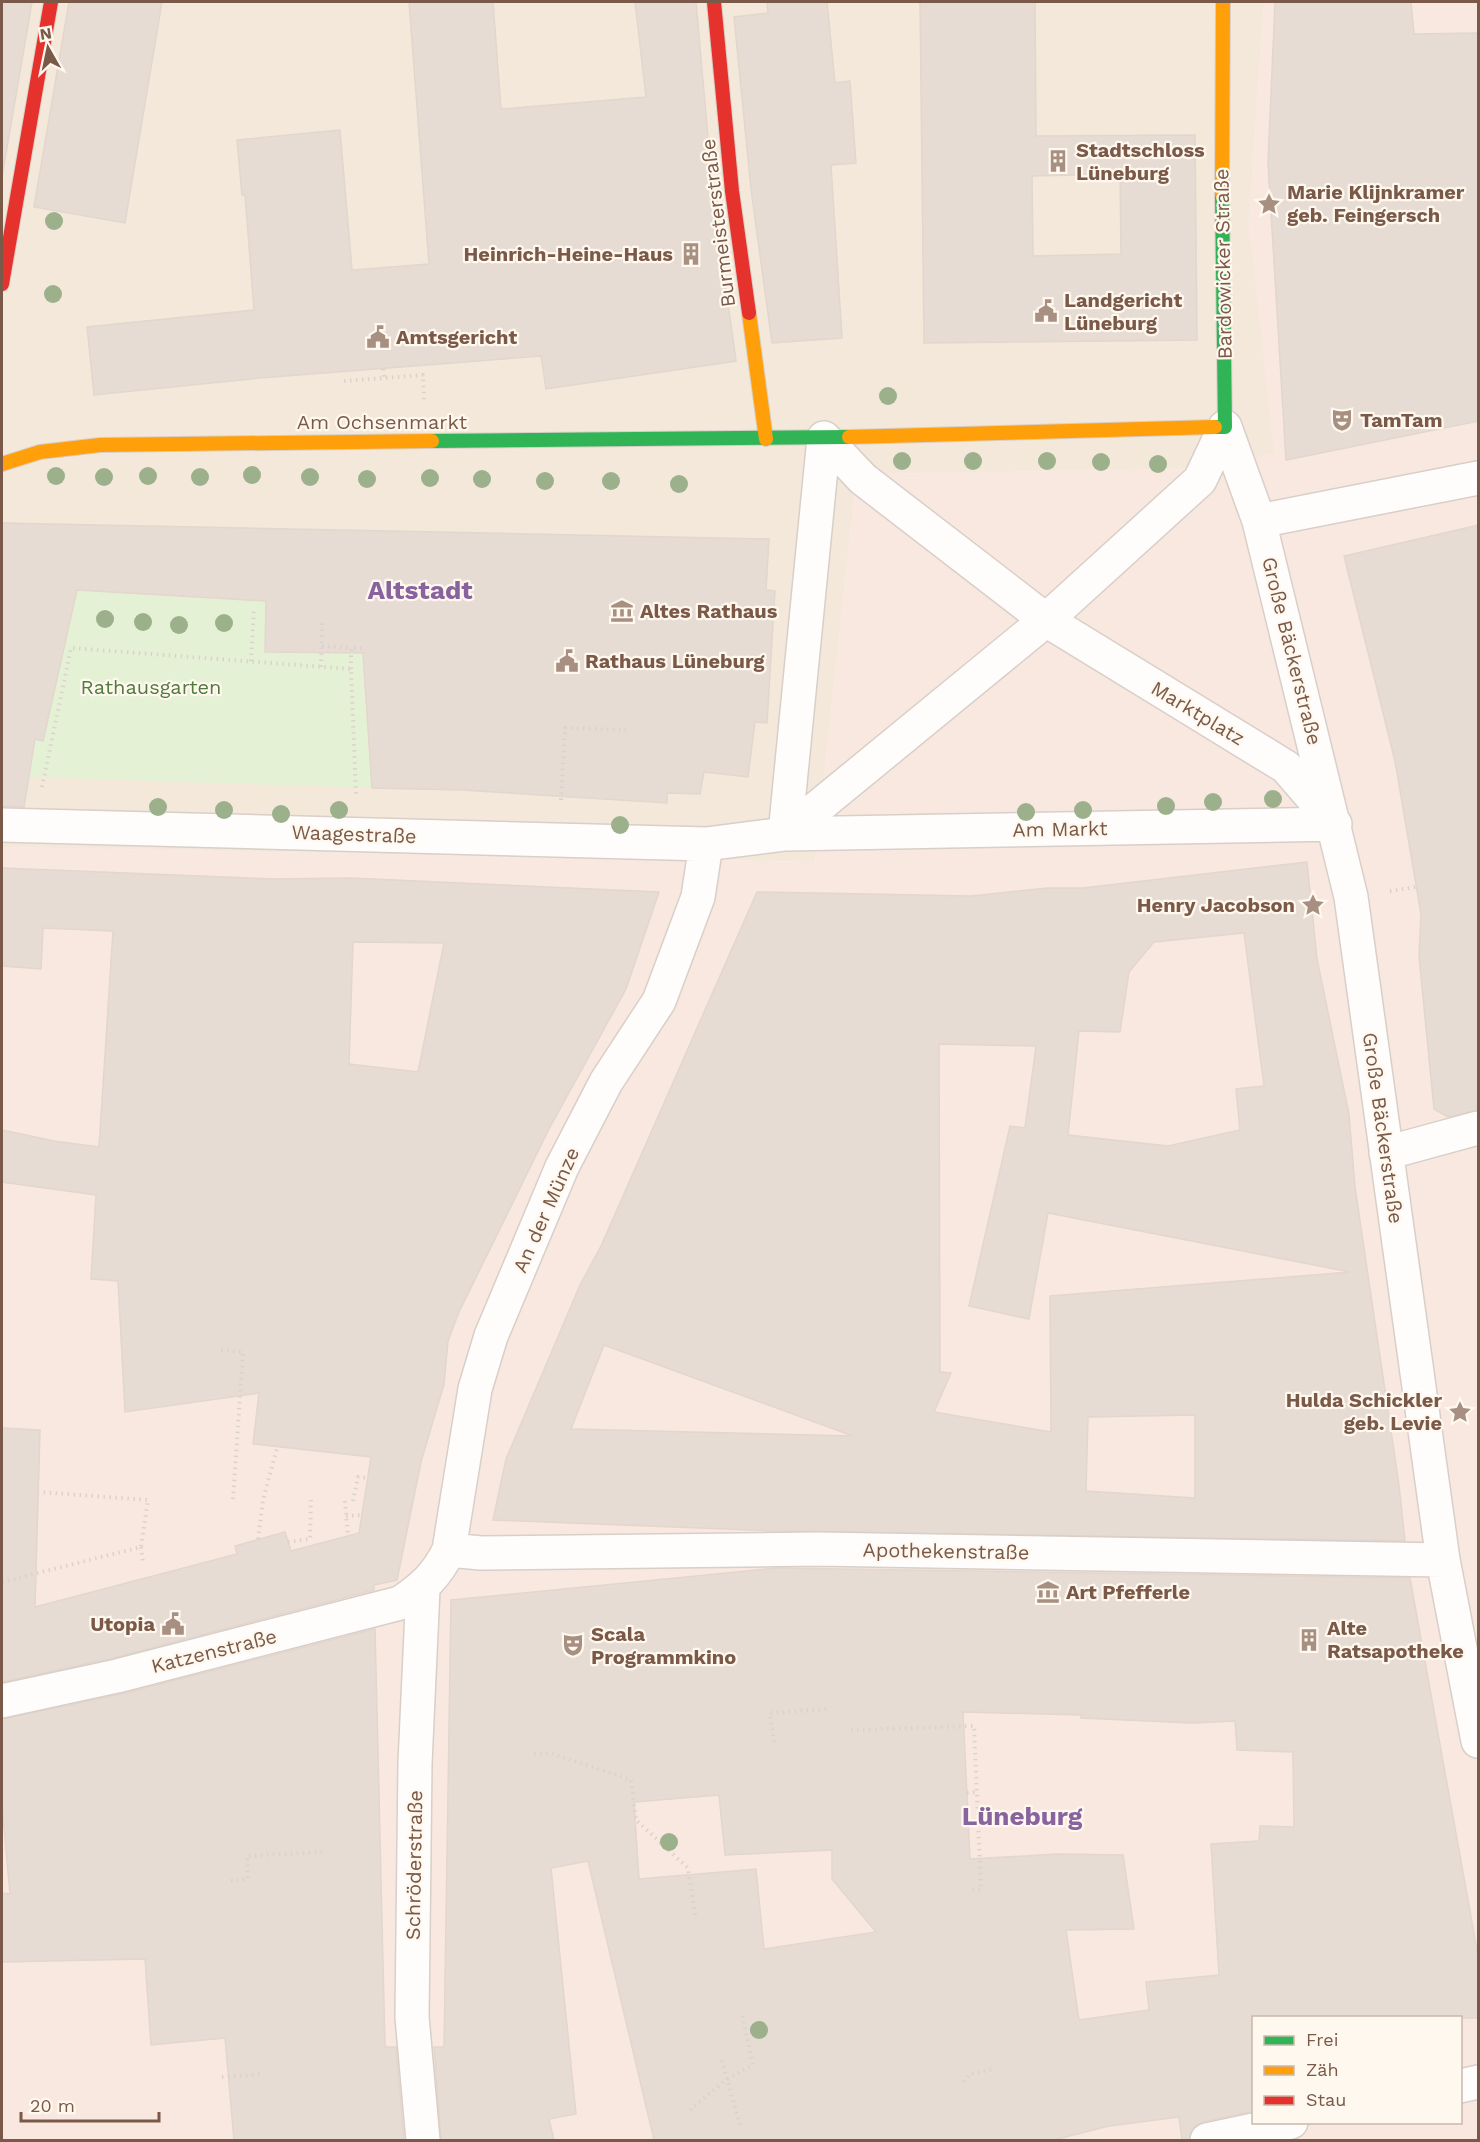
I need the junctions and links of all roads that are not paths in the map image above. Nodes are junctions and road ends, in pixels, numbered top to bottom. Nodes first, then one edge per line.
1 (51, 2) edge
2 (714, 2) edge
3 (1223, 2) edge
4 (2, 284) edge
5 (1225, 427) junction
6 (824, 438) junction
7 (766, 439) junction
8 (2, 464) edge
9 (1479, 478) edge
10 (1259, 521) junction
11 (1046, 621) junction
12 (1335, 824) junction
13 (2, 825) edge
14 (785, 834) junction
15 (706, 844) junction
16 (1479, 1128) edge
17 (1386, 1153) junction
18 (448, 1550) junction
19 (1443, 1560) junction
20 (423, 1589) junction
21 (1470, 1653) edge
22 (2, 1701) edge
23 (1479, 1741) edge
24 (1479, 2082) edge
25 (1462, 2086) edge
26 (1282, 2124) edge
27 (423, 2140) edge
28 (1208, 2140) edge

1 - 4 street
2 - 7 street, Burmeisterstraße
3 - 5 street, Bardowicker Straße
5 - 6 street
5 - 10 street, Bardowicker Straße
5 - 11 street
6 - 7 street
6 - 11 street, Marktplatz
6 - 14 street
7 - 8 street, Am Ochsenmarkt
9 - 10 street
10 - 12 street, Große Bäckerstraße
11 - 12 street, Marktplatz
11 - 14 street
12 - 14 street, Am Markt
12 - 17 street, Große Bäckerstraße
13 - 15 street, Waagestraße
14 - 15 street, Am Markt
15 - 18 street, An der Münze
16 - 17 street
17 - 19 street, Große Bäckerstraße
18 - 19 street, Apothekenstraße
18 - 20 street, An der Münze
19 - 21 street, Große Bäckerstraße
20 - 22 street, Katzenstraße
20 - 27 street, Schröderstraße
21 - 23 street, Große Bäckerstraße
24 - 25 street
26 - 28 street

